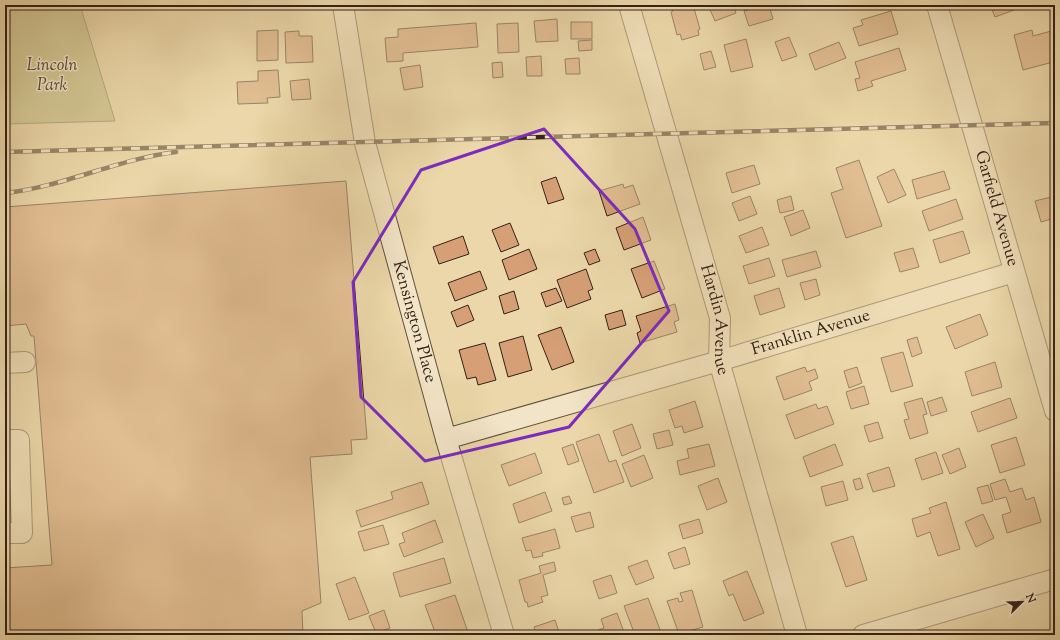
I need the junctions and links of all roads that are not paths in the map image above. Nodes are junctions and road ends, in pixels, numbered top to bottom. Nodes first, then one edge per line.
1 (343, 5) edge
2 (629, 5) edge
3 (937, 5) edge
4 (1014, 272) junction
5 (719, 361) junction
6 (25, 362) dead end
7 (5, 363) edge
8 (1055, 411) edge
9 (446, 439) junction
10 (5, 440) edge
11 (5, 533) edge
12 (1055, 579) edge
13 (504, 635) edge
14 (797, 635) edge
15 (863, 635) edge

1 - 9 street, Kensington Place
2 - 5 street, Hardin Avenue
3 - 4 street, Garfield Avenue
4 - 5 street, Franklin Avenue
4 - 8 street, Garfield Avenue
5 - 9 street, Franklin Avenue
5 - 14 street, Hardin Avenue
6 - 7 street
9 - 13 street, Kensington Place
10 - 11 street
12 - 15 street

